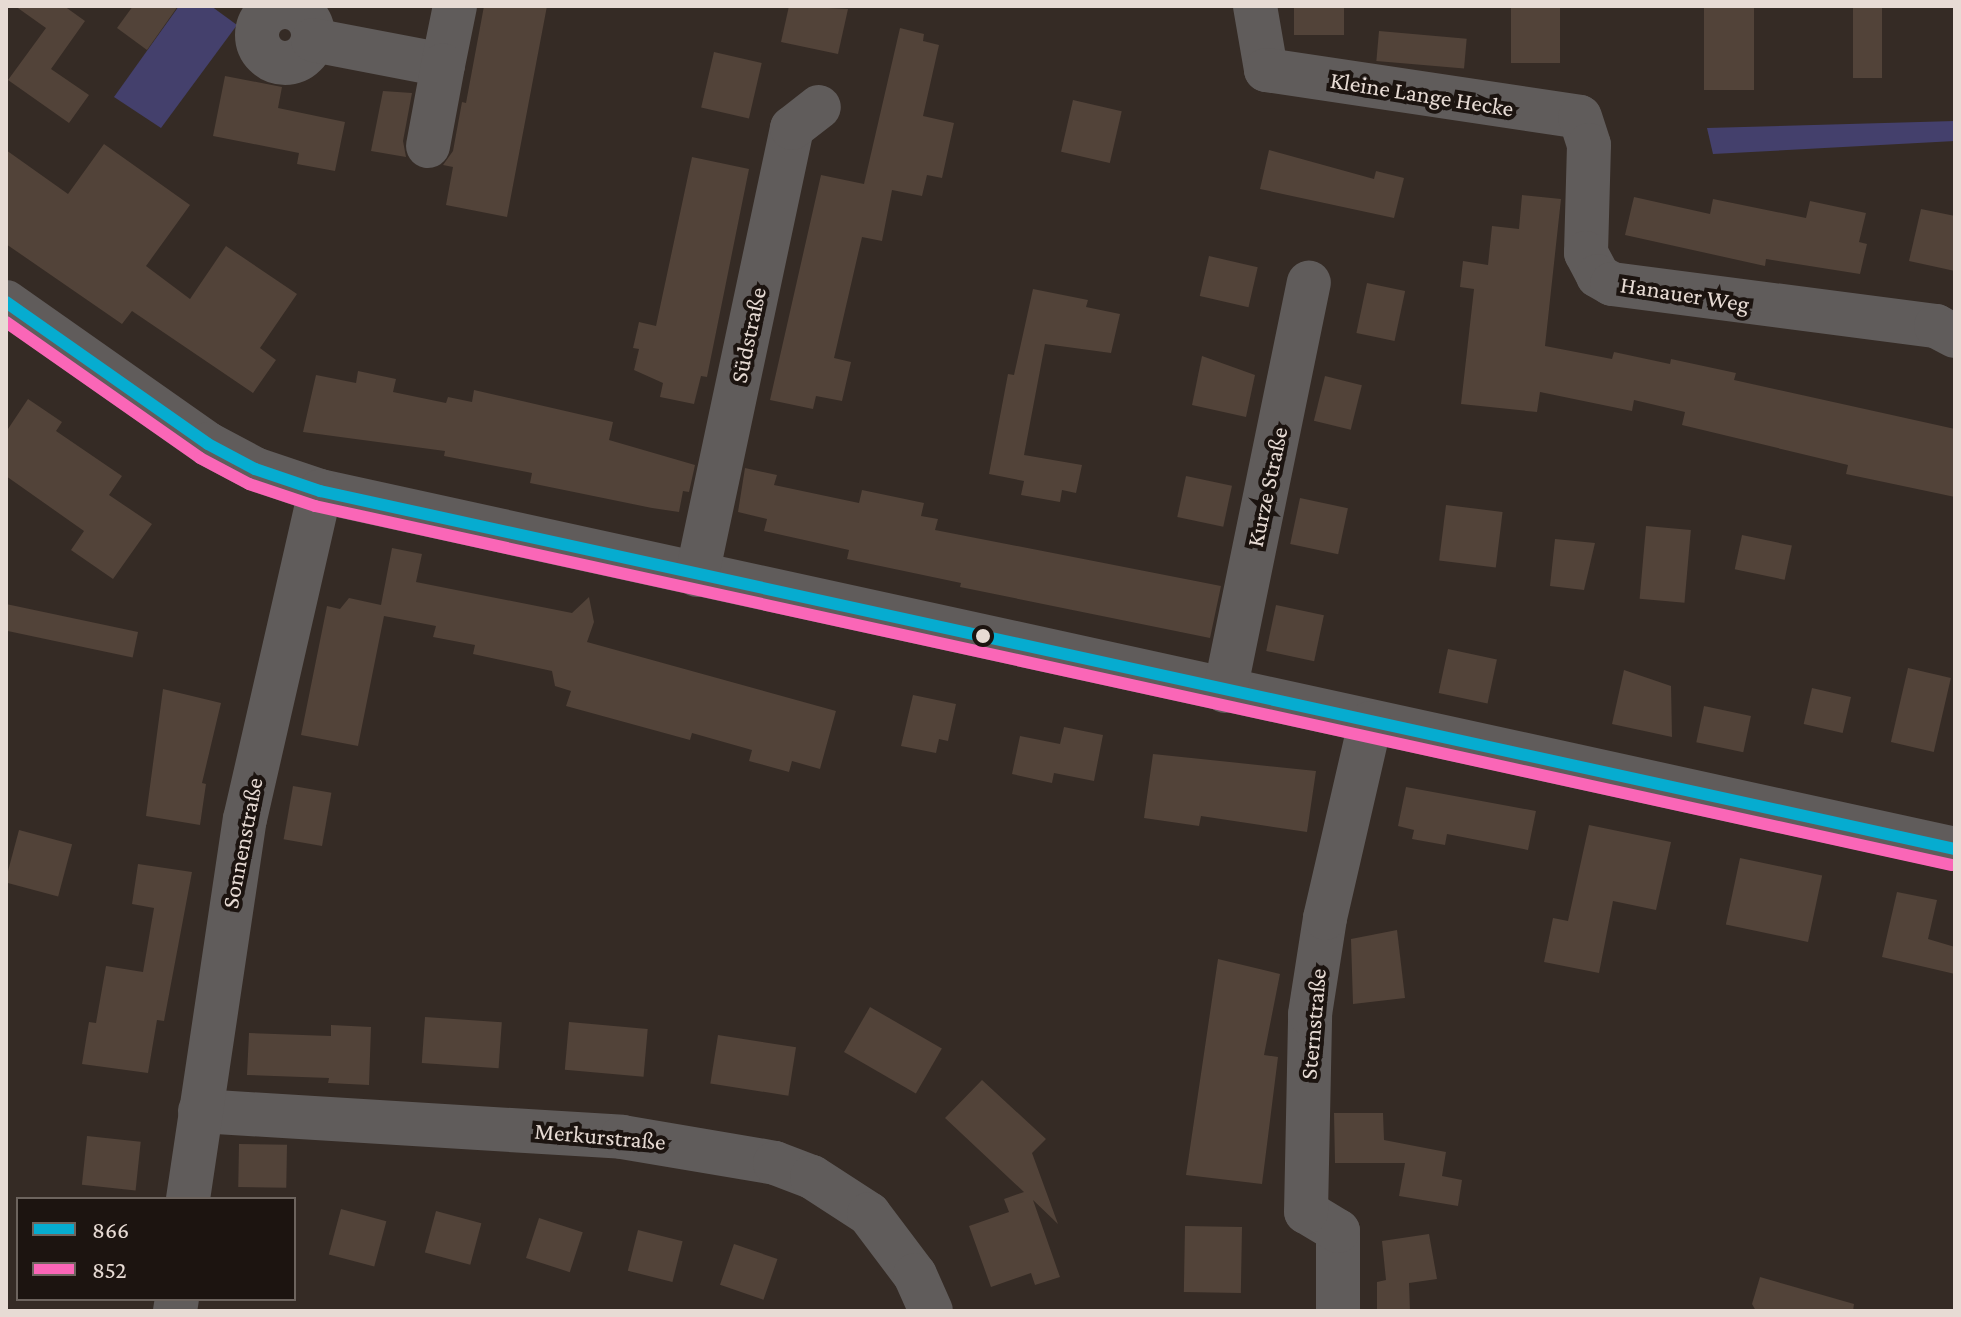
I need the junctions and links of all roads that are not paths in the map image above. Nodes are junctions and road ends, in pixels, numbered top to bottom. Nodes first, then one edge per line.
1 (455, 6) edge
2 (1255, 6) edge
3 (247, 15) edge
4 (443, 65) junction
5 (819, 107) dead end
6 (1580, 117) joint
7 (428, 146) dead end
8 (1309, 283) dead end
9 (6, 302) edge
10 (1949, 326) edge
11 (320, 491) junction
12 (697, 575) junction
13 (1225, 691) junction
14 (1370, 723) junction
15 (1955, 849) edge
16 (200, 1111) junction
17 (188, 1197) edge
18 (931, 1311) edge
19 (1338, 1311) edge

1 - 4 street
2 - 6 street, Kleine Lange Hecke
3 - 4 street
4 - 7 street
5 - 12 street, Südstraße
6 - 10 street, Hanauer Weg
8 - 13 street, Kurze Straße
9 - 11 street
11 - 12 street
11 - 16 street, Sonnenstraße
12 - 13 street
13 - 14 street
14 - 15 street
14 - 19 street, Sternstraße
16 - 17 street, Sonnenstraße
16 - 18 street, Merkurstraße

